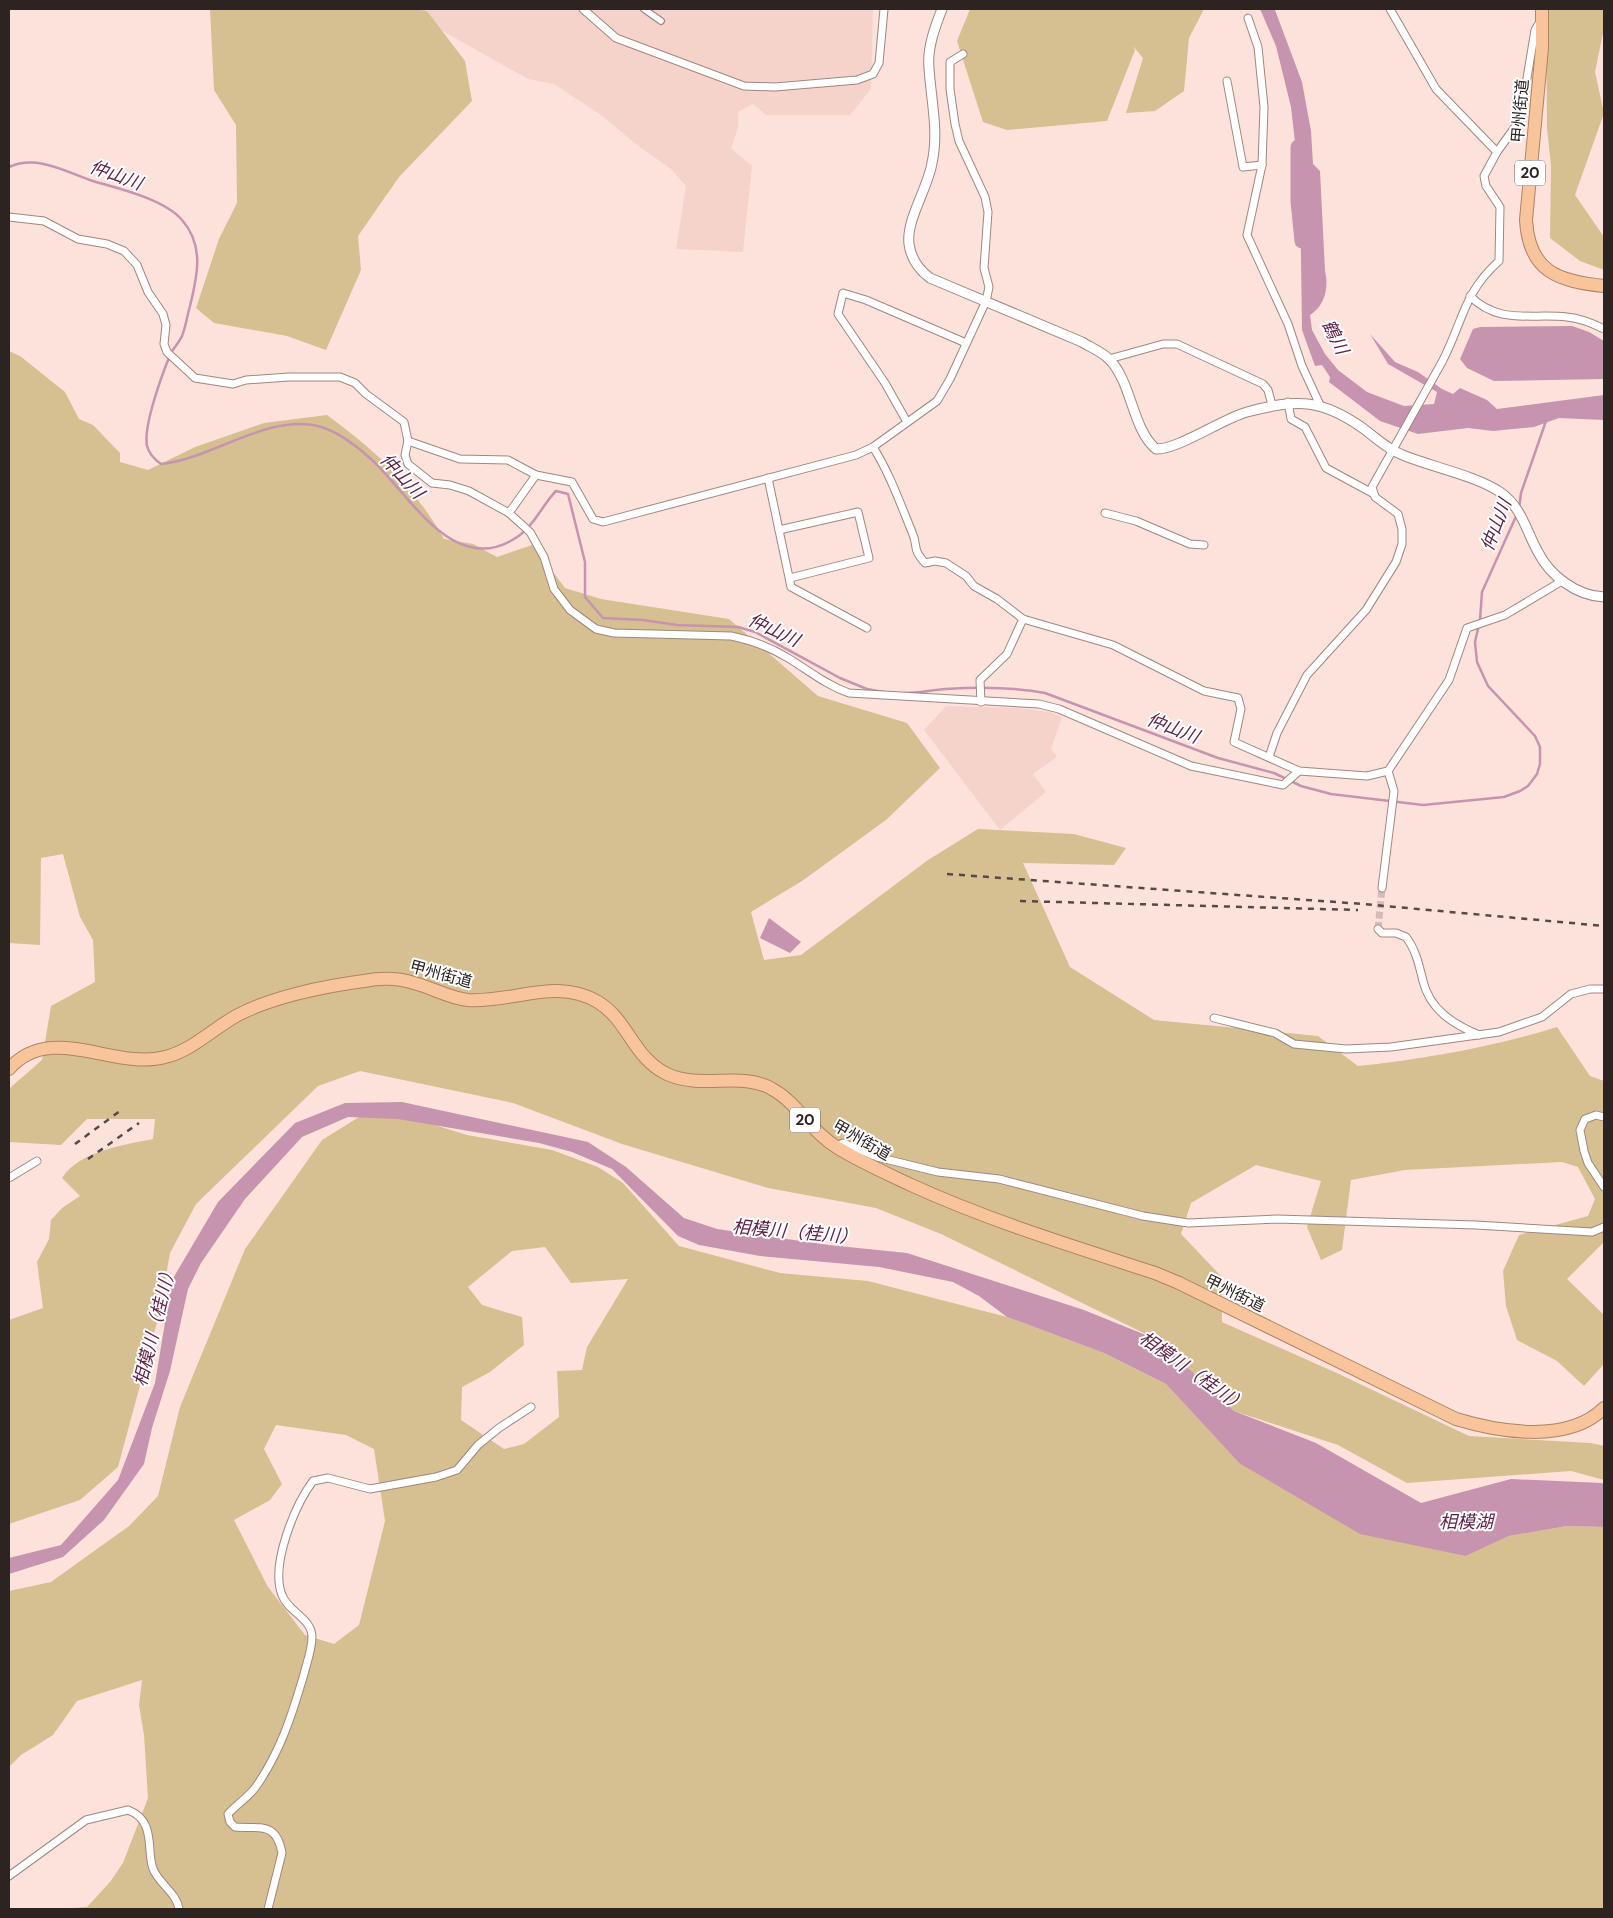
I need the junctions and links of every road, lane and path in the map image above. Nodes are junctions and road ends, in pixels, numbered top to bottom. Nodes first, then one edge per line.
1 (583, 9) edge
2 (644, 9) edge
3 (884, 9) edge
4 (942, 9) edge
5 (1390, 9) edge
6 (1542, 13) edge
7 (1248, 18) dead end
8 (662, 21) dead end
9 (963, 54) dead end
10 (1227, 81) dead end
11 (1497, 152) junction
12 (1262, 165) junction
13 (9, 217) edge
14 (1604, 286) edge
15 (1470, 296) junction
16 (986, 301) junction
17 (1604, 328) edge
18 (966, 343) junction
19 (1109, 359) junction
20 (1288, 402) junction
21 (1272, 405) junction
22 (1320, 405) junction
23 (907, 422) junction
24 (408, 441) junction
25 (873, 447) junction
26 (1394, 451) junction
27 (536, 475) junction
28 (768, 478) junction
29 (1374, 494) junction
30 (509, 513) junction
31 (1105, 513) dead end
32 (779, 530) junction
33 (1204, 545) dead end
34 (790, 578) junction
35 (1562, 581) junction
36 (1604, 597) edge
37 (1023, 618) junction
38 (867, 628) dead end
39 (981, 702) junction
40 (1269, 757) junction
41 (1299, 771) junction
42 (1388, 771) junction
43 (1382, 888) tunnel mouth
44 (1378, 928) dead end
45 (1604, 989) edge
46 (1214, 1018) dead end
47 (1481, 1036) junction
48 (9, 1069) edge
49 (1604, 1117) edge
50 (836, 1147) junction
51 (37, 1161) dead end
52 (9, 1178) edge
53 (1604, 1187) edge
54 (1604, 1228) edge
55 (531, 1407) dead end
56 (1604, 1408) edge
57 (9, 1876) edge
58 (179, 1909) edge
59 (268, 1909) edge

1 - 3 street
2 - 8 street
4 - 16 street
5 - 11 street
6 - 11 street
6 - 14 highway, 甲州街道 / 20
7 - 12 street
9 - 16 street
10 - 12 street
11 - 15 street
12 - 22 street
13 - 24 street
15 - 17 street
15 - 26 street
16 - 18 street
16 - 19 street
18 - 23 street
18 - 23 street
19 - 21 street
19 - 21 street
20 - 21 street
20 - 22 street
20 - 29 street
22 - 26 street
23 - 25 street
24 - 27 street
24 - 30 street
25 - 28 street
25 - 37 street
26 - 29 street
26 - 35 street
27 - 28 street
27 - 30 street
28 - 32 street
29 - 40 street
30 - 39 street
31 - 33 street
32 - 34 street
32 - 34 street
34 - 38 street
35 - 36 street
35 - 42 street
37 - 39 street
37 - 40 street
39 - 41 street
40 - 41 street
41 - 42 street
42 - 43 street
44 - 47 street
45 - 47 street
46 - 47 street
48 - 50 highway, 甲州街道 / 20
49 - 53 street
50 - 54 street
50 - 56 highway, 甲州街道 / 20
51 - 52 street
55 - 59 street
57 - 58 street

